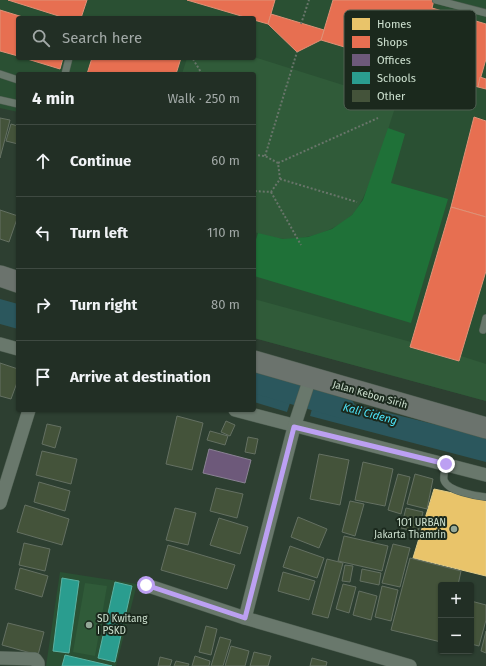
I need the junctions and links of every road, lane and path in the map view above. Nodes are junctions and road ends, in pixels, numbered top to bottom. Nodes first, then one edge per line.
1 (309, 0) edge
2 (436, 0) edge
3 (474, 10) edge
4 (476, 10) edge
5 (486, 13) edge
6 (302, 24) dead end
7 (297, 52) dead end
8 (69, 60) edge
9 (194, 60) edge
10 (66, 72) edge
11 (201, 72) edge
12 (0, 74) edge
13 (16, 79) edge
14 (0, 100) edge
15 (16, 104) edge
16 (378, 118) dead end
17 (256, 156) edge
18 (265, 156) junction
19 (278, 163) junction
20 (280, 179) junction
21 (256, 192) edge
22 (271, 192) junction
23 (357, 202) dead end
24 (301, 245) dead end
25 (0, 276) edge
26 (16, 281) edge
27 (0, 288) edge
28 (16, 292) edge
29 (486, 318) edge
30 (483, 330) dead end
31 (0, 344) edge
32 (16, 348) edge
33 (256, 351) edge
34 (256, 362) edge
35 (309, 382) junction
36 (28, 412) edge
37 (246, 412) edge
38 (486, 415) edge
39 (296, 421) junction
40 (486, 428) edge
41 (446, 464) junction
42 (486, 475) edge
43 (486, 497) edge
44 (0, 503) edge
45 (146, 585) dead end
46 (245, 618) junction
47 (0, 658) edge
48 (38, 664) edge
49 (410, 666) edge

1 - 6 path
2 - 3 lane
4 - 5 lane
7 - 18 path
8 - 10 lane
9 - 11 path
12 - 13 lane
14 - 15 lane
16 - 19 path
17 - 18 path
18 - 19 path
19 - 20 path
20 - 22 path
20 - 23 path
21 - 22 path
22 - 24 path
25 - 26 main road
27 - 28 main road
29 - 30 lane
31 - 32 street
33 - 38 main road, Jalan Kebon Sirih
34 - 35 main road, Jalan Kebon Sirih
35 - 39 street
35 - 40 main road, Jalan Kebon Sirih
36 - 44 street
37 - 39 street
39 - 41 street
39 - 46 street
41 - 42 street
41 - 43 lane
45 - 46 street
46 - 49 street
47 - 48 street

